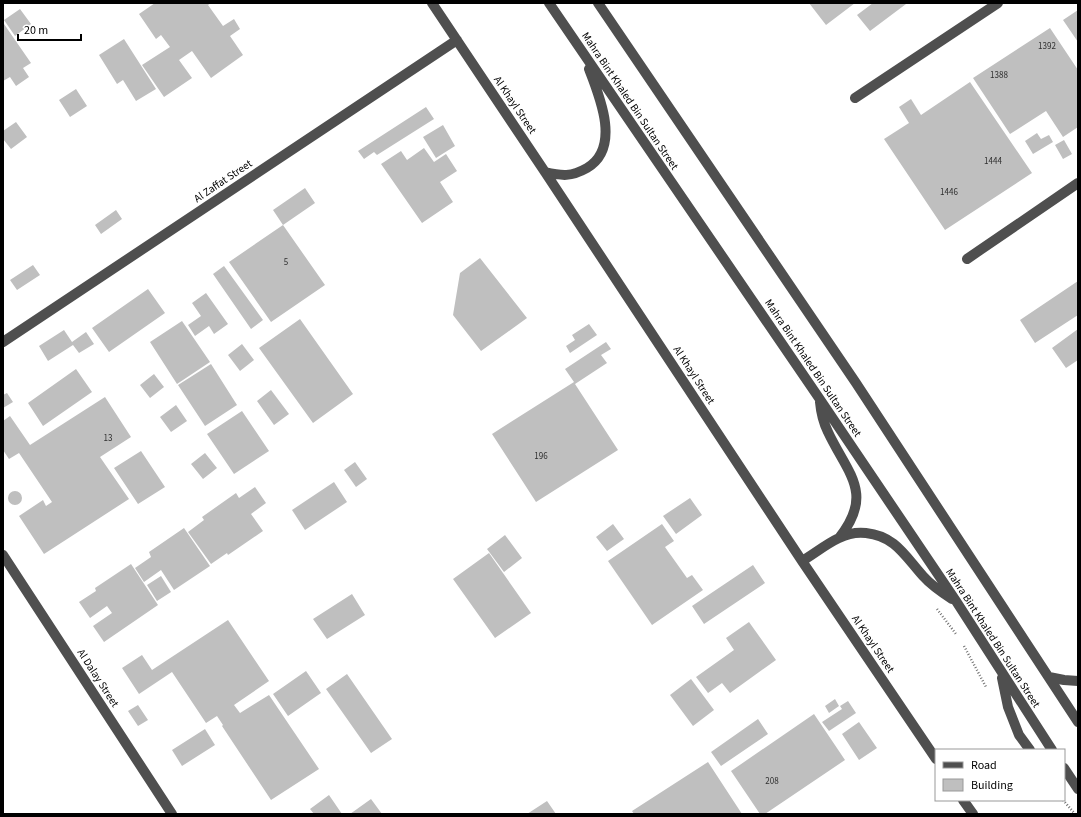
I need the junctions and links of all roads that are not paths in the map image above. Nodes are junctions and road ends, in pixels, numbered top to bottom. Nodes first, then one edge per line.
1 (432, 3) edge
2 (549, 3) edge
3 (598, 3) edge
4 (998, 3) edge
5 (457, 40) junction
6 (581, 51) junction
7 (855, 98) dead end
8 (546, 172) junction
9 (1078, 183) edge
10 (967, 259) dead end
11 (3, 342) edge
12 (819, 398) junction
13 (839, 538) junction
14 (3, 555) edge
15 (802, 561) junction
16 (956, 600) junction
17 (1001, 672) junction
18 (1049, 677) junction
19 (1078, 681) edge
20 (1078, 722) edge
21 (1029, 749) edge
22 (1051, 749) edge
23 (935, 758) edge
24 (1065, 770) edge
25 (1065, 784) edge
26 (1078, 791) edge
27 (964, 801) edge
28 (172, 814) edge
29 (973, 814) edge

1 - 5 street, Al Khayl Street
2 - 6 street, Mahra Bint Khaled Bin Sultan Street
3 - 18 street
4 - 7 street
5 - 8 street, Al Khayl Street
5 - 11 street, Al Zaffat Street
6 - 8 street
6 - 12 street, Mahra Bint Khaled Bin Sultan Street
8 - 15 street, Al Khayl Street
9 - 10 street
12 - 13 street
12 - 16 street, Mahra Bint Khaled Bin Sultan Street
13 - 15 street
13 - 16 street
14 - 28 street, Al Dalay Street
15 - 23 street, Al Khayl Street
16 - 17 street, Mahra Bint Khaled Bin Sultan Street
17 - 21 street
17 - 22 street, Mahra Bint Khaled Bin Sultan Street
18 - 19 street
18 - 20 street
24 - 26 street
25 - 26 street
27 - 29 street

